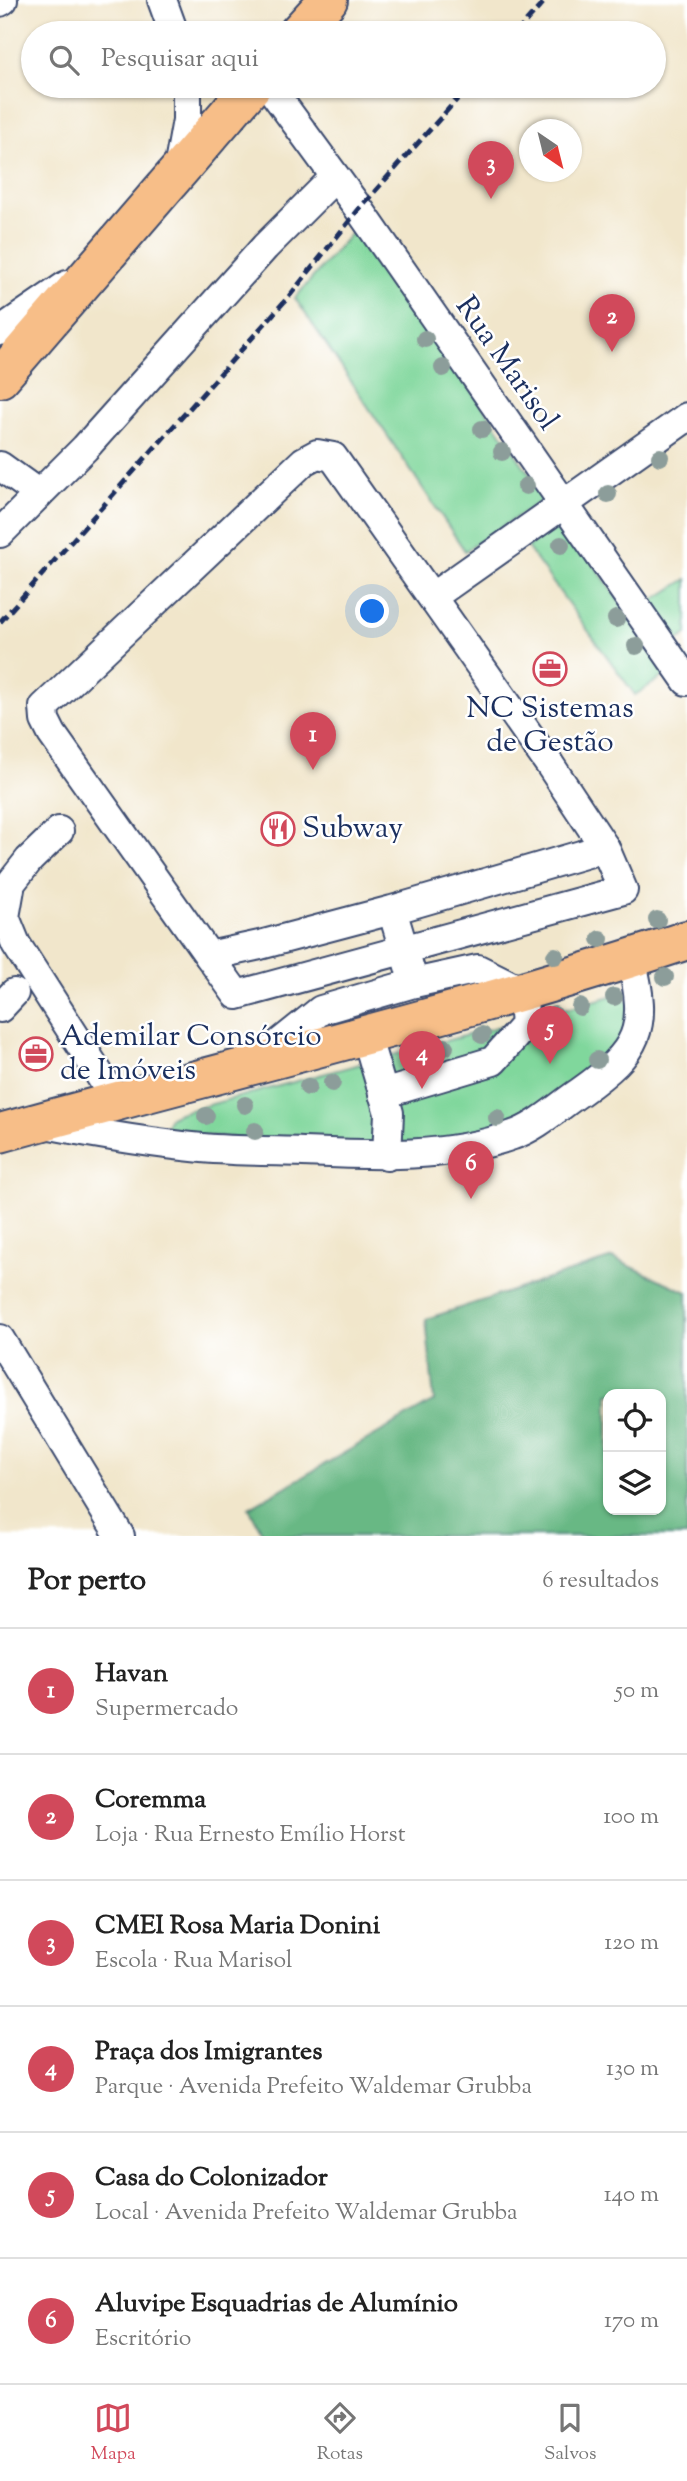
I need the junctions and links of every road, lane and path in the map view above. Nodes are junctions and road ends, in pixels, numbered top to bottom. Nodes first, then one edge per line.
1 (163, 0) edge
2 (328, 0) edge
3 (170, 21) edge
4 (309, 21) edge
5 (187, 98) edge
6 (242, 98) edge
7 (278, 98) edge
8 (177, 172) junction
9 (335, 177) junction
10 (99, 264) junction
11 (0, 331) edge
12 (0, 378) edge
13 (687, 417) edge
14 (0, 466) edge
15 (39, 494) junction
16 (564, 503) junction
17 (0, 533) edge
18 (432, 597) junction
19 (687, 681) edge
20 (60, 831) dead end
21 (605, 848) junction
22 (392, 910) junction
23 (687, 940) edge
24 (404, 950) junction
25 (209, 956) junction
26 (631, 958) junction
27 (414, 983) junction
28 (522, 991) junction
29 (366, 1035) junction
30 (252, 1066) junction
31 (383, 1094) junction
32 (117, 1102) junction
33 (37, 1123) junction
34 (0, 1133) edge
35 (387, 1156) junction
36 (0, 1339) edge
37 (120, 1536) edge

1 - 3 street
2 - 4 highway
5 - 8 street
6 - 8 highway
7 - 9 street, Rua Marisol
8 - 10 highway
9 - 15 street
9 - 16 street, Rua Marisol
10 - 11 street
10 - 12 highway
13 - 16 street
14 - 15 street
15 - 17 street
16 - 18 street
16 - 19 street, Rua Marisol
18 - 21 street
18 - 25 street
20 - 32 street
21 - 22 street
21 - 24 street
22 - 24 street
22 - 25 street
23 - 26 highway
24 - 25 street
24 - 27 street
26 - 28 highway
26 - 35 street
27 - 28 street
27 - 30 street
28 - 29 highway
28 - 31 street
29 - 30 highway
29 - 31 street
30 - 32 highway
31 - 35 street
32 - 33 highway
33 - 34 highway
33 - 35 street
36 - 37 street

